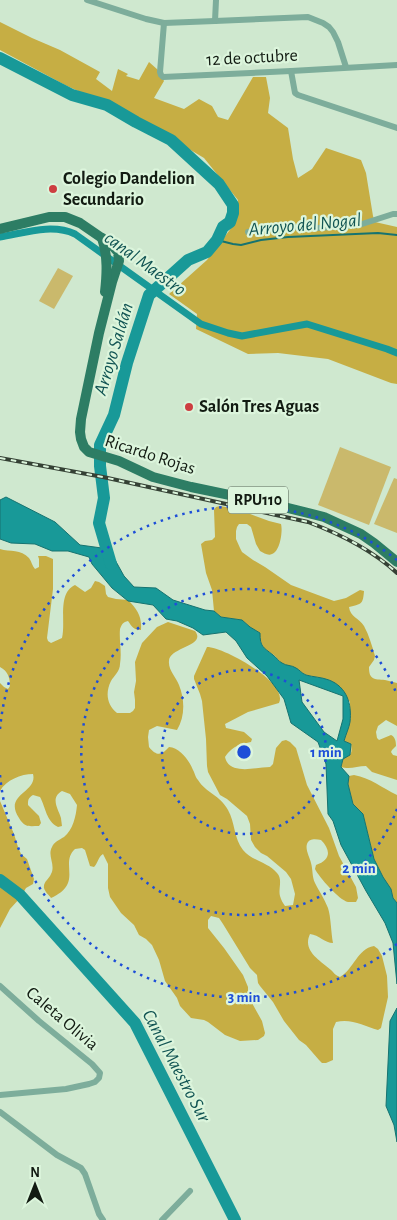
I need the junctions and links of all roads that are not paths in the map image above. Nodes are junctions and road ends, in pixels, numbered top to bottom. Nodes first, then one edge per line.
1 (87, 0) edge
2 (216, 0) edge
3 (215, 22) junction
4 (164, 23) junction
5 (397, 64) edge
6 (346, 67) junction
7 (291, 71) junction
8 (397, 128) edge
9 (397, 214) edge
10 (0, 229) edge
11 (248, 232) dead end
12 (397, 562) edge
13 (0, 986) edge
14 (0, 1095) edge
15 (0, 1112) edge
16 (190, 1191) dead end
17 (103, 1220) edge
18 (162, 1220) edge

1 - 4 street
2 - 3 street
3 - 4 street
3 - 6 street
4 - 7 street, 12 de octubre
5 - 6 street, 12 de octubre
6 - 7 street, 12 de octubre
7 - 8 street
9 - 11 street
10 - 12 main road, Ricardo Rojas / RPU110
13 - 14 street, Caleta Olivia
15 - 17 street
16 - 18 street

